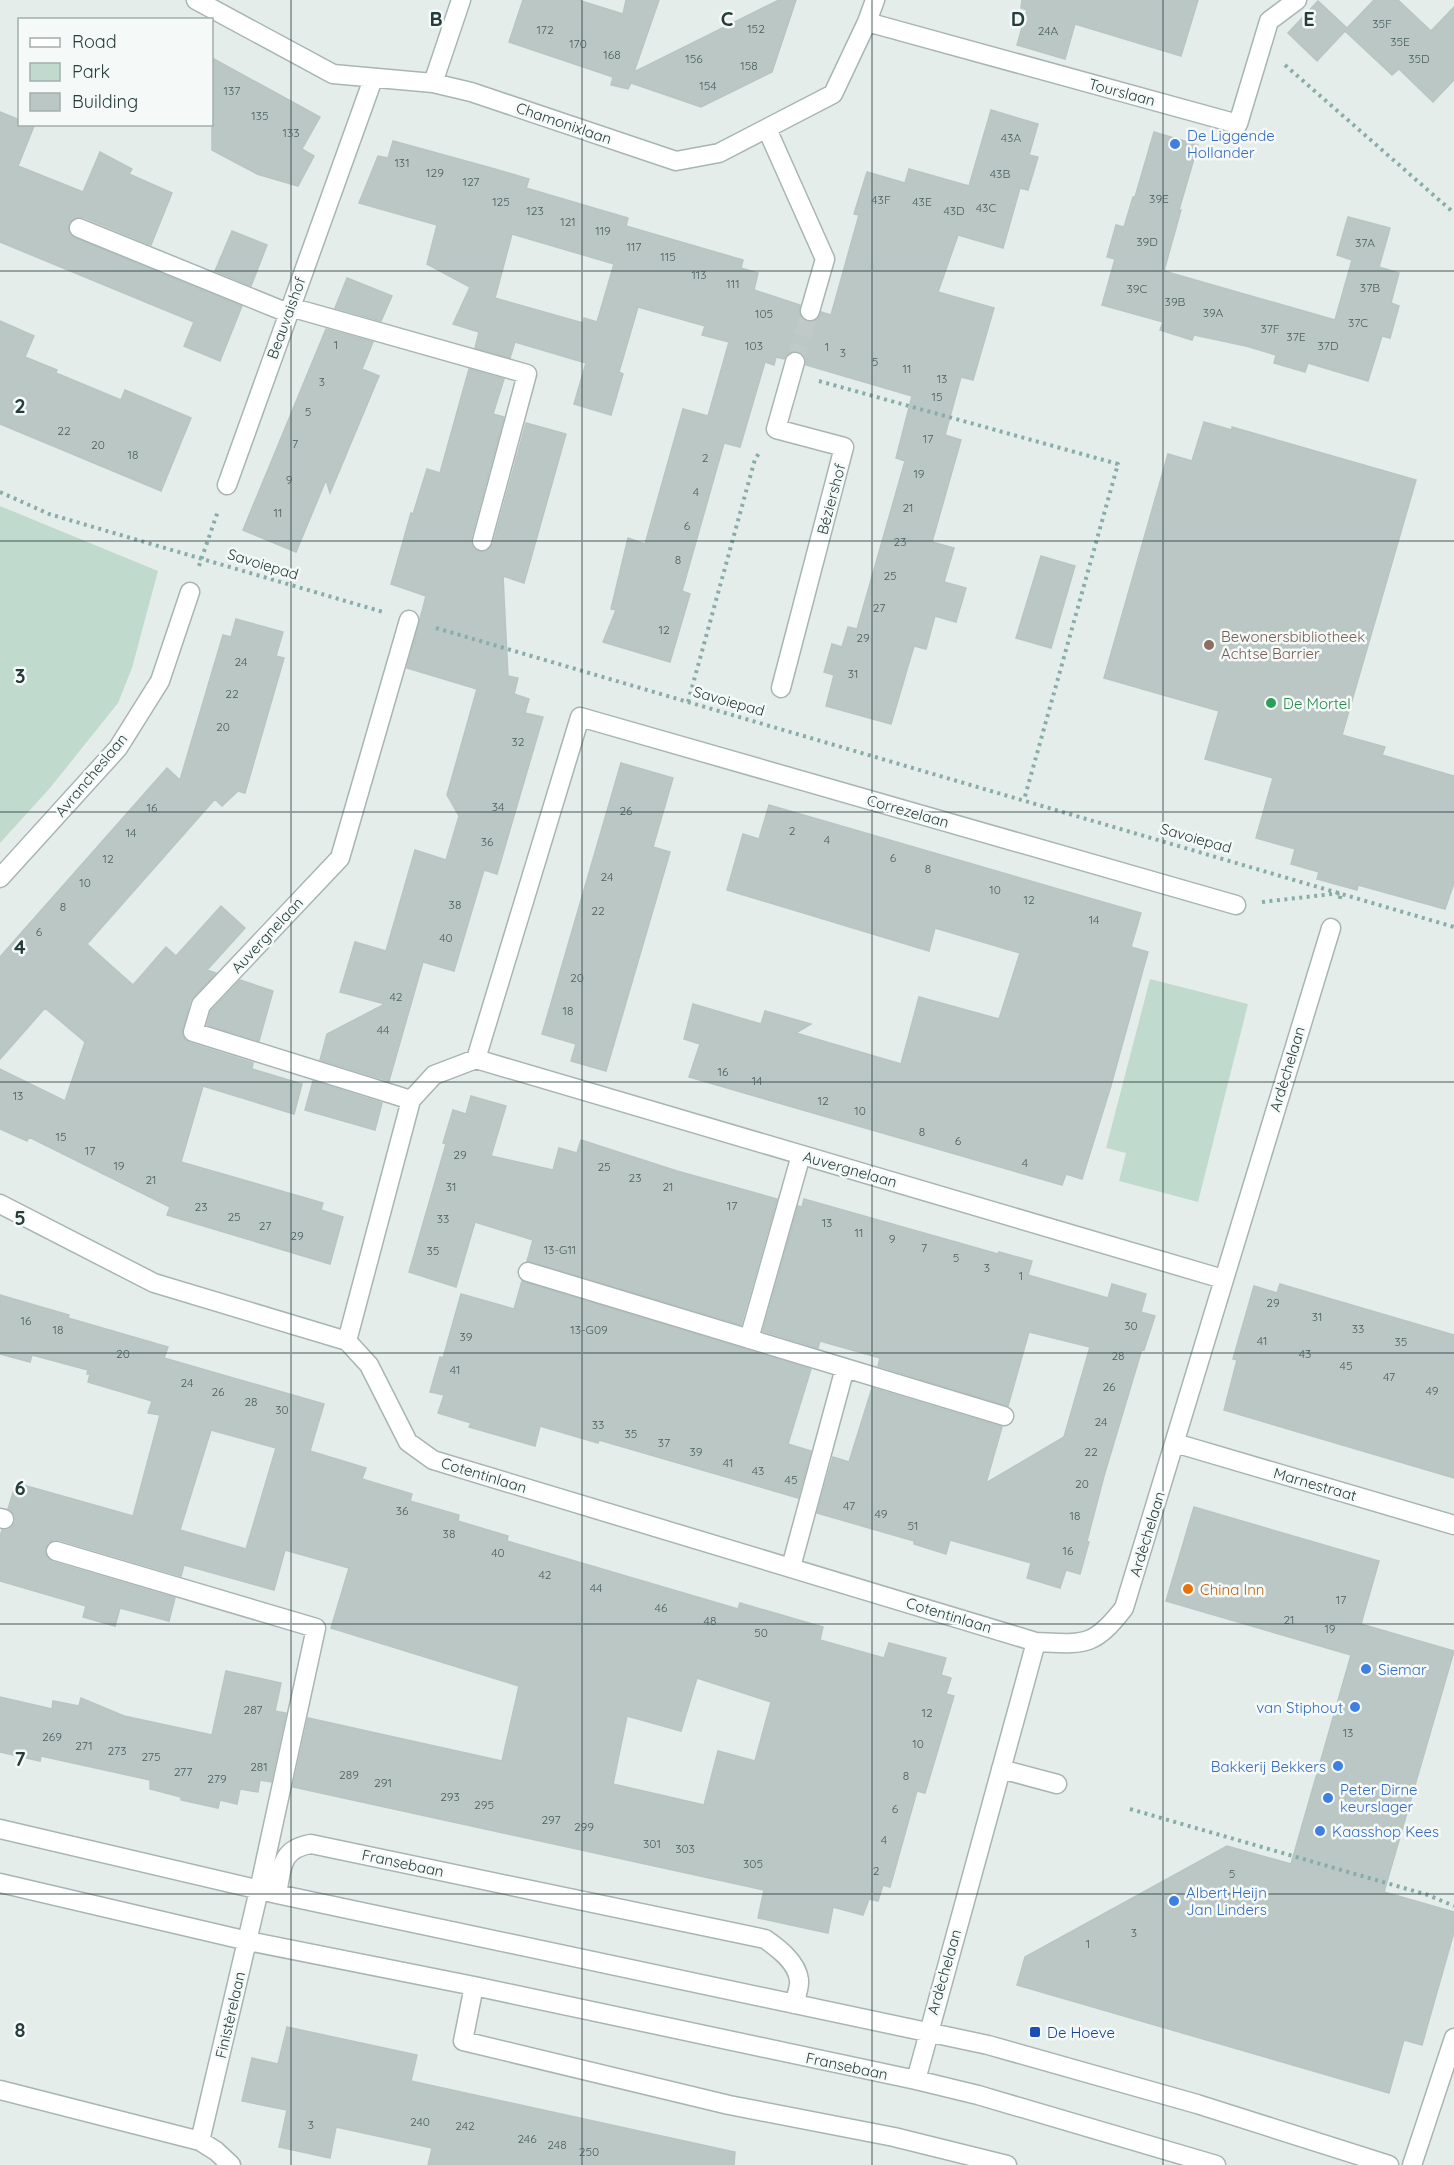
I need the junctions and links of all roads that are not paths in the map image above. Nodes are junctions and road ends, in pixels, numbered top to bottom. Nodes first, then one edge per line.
1 (196, 0) edge
2 (461, 0) edge
3 (875, 0) edge
4 (1297, 0) edge
5 (867, 22) junction
6 (373, 79) junction
7 (433, 84) junction
8 (768, 129) junction
9 (79, 228) dead end
10 (289, 310) junction
11 (810, 311) tunnel mouth
12 (794, 368) tunnel mouth
13 (227, 485) road end
14 (482, 541) dead end
15 (190, 592) dead end
16 (409, 620) road end
17 (781, 688) dead end
18 (0, 878) edge
19 (1236, 905) road end
20 (1330, 928) dead end
21 (476, 1059) junction
22 (411, 1100) junction
23 (801, 1155) junction
24 (0, 1204) edge
25 (528, 1272) dead end
26 (1223, 1279) junction
27 (749, 1339) junction
28 (347, 1341) junction
29 (845, 1368) junction
30 (1004, 1416) dead end
31 (1175, 1443) junction
32 (1454, 1525) edge
33 (56, 1551) dead end
34 (791, 1567) junction
35 (1036, 1642) junction
36 (1001, 1769) junction
37 (1057, 1784) dead end
38 (0, 1829) edge
39 (0, 1883) edge
40 (268, 1892) junction
41 (248, 1941) junction
42 (474, 1986) junction
43 (794, 2004) junction
44 (928, 2032) junction
45 (1454, 2038) edge
46 (916, 2080) junction
47 (0, 2090) edge
48 (200, 2140) junction
49 (231, 2165) edge
50 (1007, 2165) edge
51 (1216, 2165) edge
52 (1389, 2165) edge
53 (1412, 2165) edge

1 - 6 street, Chamonixlaan
2 - 7 street
3 - 5 street, Chamonixlaan
4 - 5 street, Tourslaan
5 - 8 street, Chamonixlaan
6 - 7 street, Chamonixlaan
6 - 10 street, Beauvaishof
7 - 8 street, Chamonixlaan
8 - 11 street
9 - 10 street
10 - 13 street, Beauvaishof
10 - 14 street
12 - 17 street, Béziershof
15 - 18 street, Avrancheslaan
16 - 22 street, Auvergnelaan
19 - 21 street, Correzelaan
20 - 26 street, Ardèchelaan
21 - 22 street
21 - 23 street, Auvergnelaan
22 - 28 street
23 - 26 street, Auvergnelaan
23 - 27 street
24 - 28 street
25 - 27 street
26 - 31 street, Ardèchelaan
27 - 29 street
28 - 34 street, Cotentinlaan
29 - 30 street
29 - 34 street
31 - 32 street, Marnestraat
31 - 35 street, Ardèchelaan
33 - 40 street
34 - 35 street, Cotentinlaan
35 - 36 street, Ardèchelaan
36 - 37 street
36 - 44 street, Ardèchelaan
38 - 40 street
39 - 41 street, Fransebaan
40 - 41 street, Finistèrelaan
40 - 43 street
40 - 43 street, Fransebaan
41 - 42 street, Fransebaan
41 - 48 street, Finistèrelaan
42 - 46 street, Fransebaan
42 - 50 street
43 - 44 street
44 - 46 street, Ardèchelaan
44 - 52 street
45 - 53 street
46 - 51 street, Fransebaan
47 - 48 street
48 - 49 street

